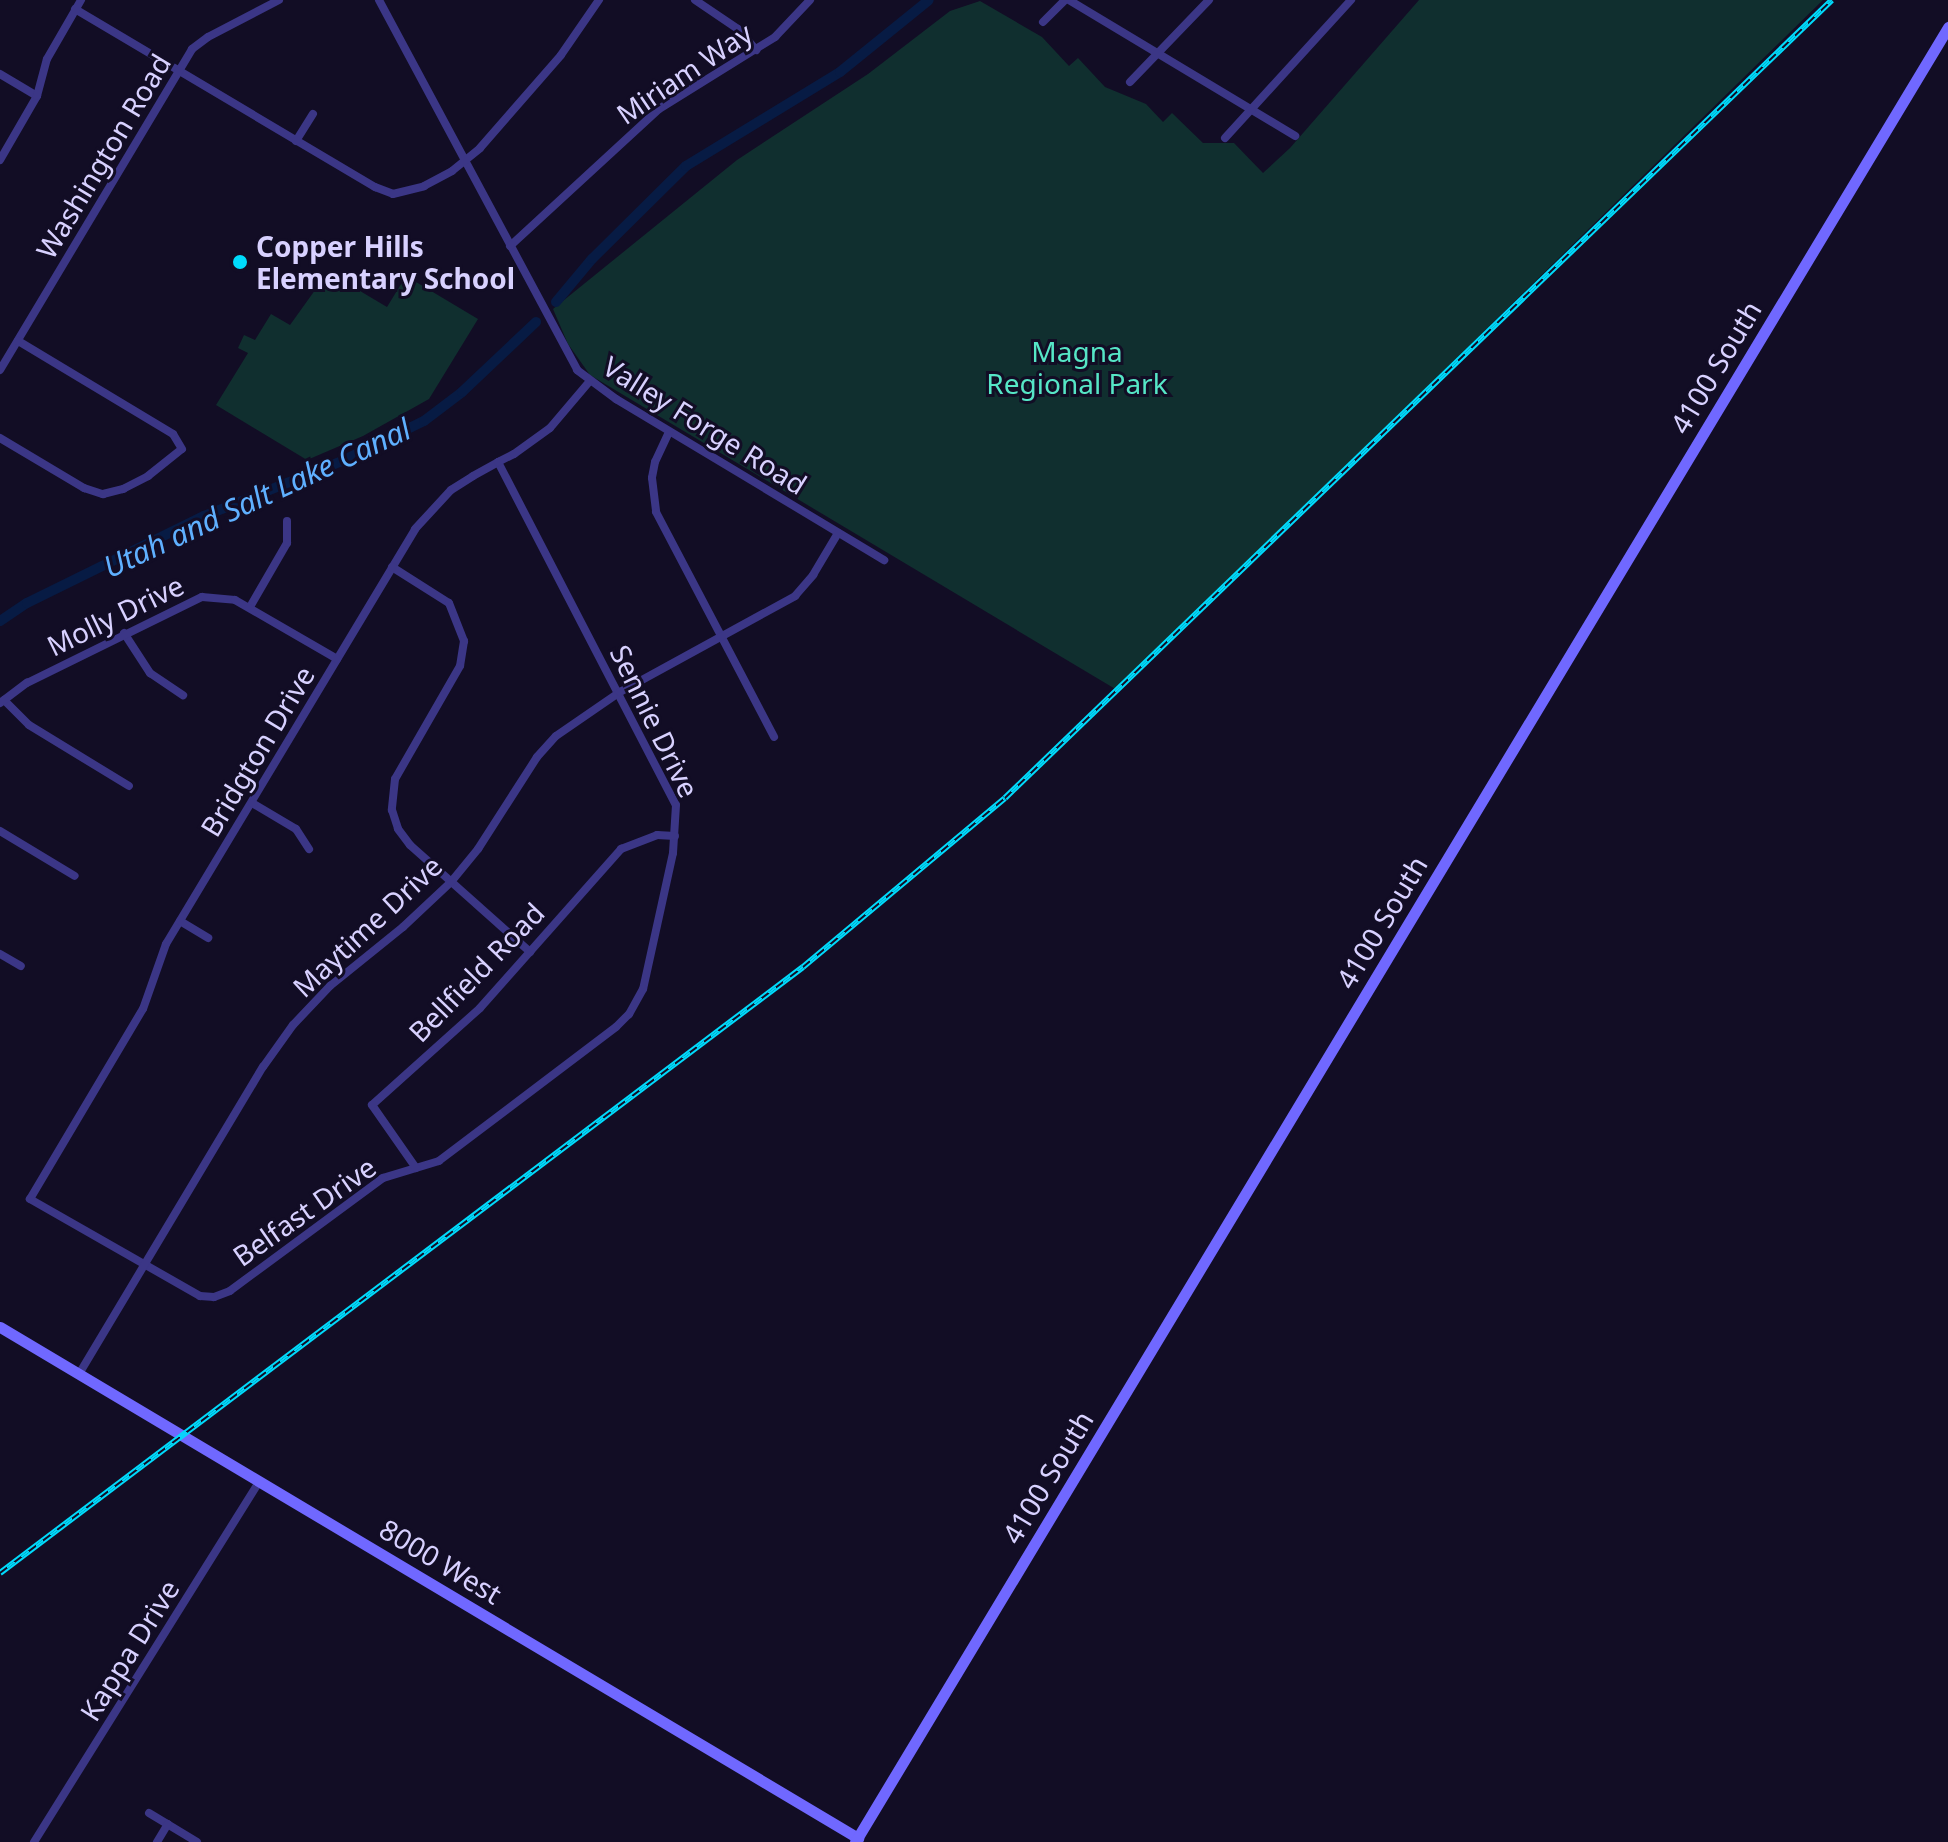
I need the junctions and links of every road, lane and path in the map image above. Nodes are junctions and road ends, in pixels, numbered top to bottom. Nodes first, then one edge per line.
1 (81, 0) edge
2 (279, 0) edge
3 (379, 0) edge
4 (599, 0) edge
5 (695, 0) edge
6 (810, 0) edge
7 (1067, 0) edge
8 (1209, 0) edge
9 (1351, 0) edge
10 (75, 9) junction
11 (1043, 22) dead end
12 (1948, 27) edge
13 (756, 50) junction
14 (1158, 55) junction
15 (179, 71) junction
16 (0, 74) edge
17 (1130, 82) dead end
18 (37, 96) junction
19 (1251, 110) junction
20 (313, 114) dead end
21 (1295, 136) dead end
22 (1225, 138) dead end
23 (296, 141) junction
24 (0, 160) edge
25 (465, 160) junction
26 (510, 246) junction
27 (18, 341) junction
28 (0, 370) edge
29 (589, 382) junction
30 (669, 432) junction
31 (0, 438) edge
32 (498, 462) junction
33 (287, 521) dead end
34 (838, 533) junction
35 (884, 560) dead end
36 (392, 567) junction
37 (250, 607) junction
38 (124, 633) junction
39 (722, 638) junction
40 (337, 659) junction
41 (620, 692) junction
42 (183, 695) dead end
43 (2, 701) edge
44 (774, 737) dead end
45 (129, 786) dead end
46 (252, 803) junction
47 (0, 831) edge
48 (675, 836) junction
49 (309, 849) dead end
50 (75, 876) dead end
51 (451, 882) junction
52 (180, 921) junction
53 (208, 938) dead end
54 (530, 952) junction
55 (0, 954) edge
56 (21, 966) dead end
57 (629, 1014) joint
58 (416, 1168) junction
59 (30, 1199) joint
60 (143, 1266) junction
61 (0, 1327) edge
62 (79, 1374) junction
63 (260, 1481) junction
64 (149, 1813) dead end
65 (168, 1824) junction
66 (856, 1840) edge
67 (34, 1842) edge
68 (157, 1842) edge
69 (197, 1842) edge

1 - 10 street
2 - 15 street, Washington Road
3 - 25 street, Valley Forge Road
4 - 25 street
5 - 13 street
6 - 13 street, Miriam Way
7 - 11 street
7 - 14 street
8 - 14 street
9 - 19 street
10 - 15 street
10 - 18 street
12 - 66 main road, 4100 South
13 - 26 street, Miriam Way
14 - 17 street
14 - 19 street
15 - 23 street
15 - 27 street, Washington Road
16 - 18 street
18 - 24 street
19 - 21 street
19 - 22 street
20 - 23 street
23 - 25 street
25 - 26 street, Valley Forge Road
26 - 29 street, Valley Forge Road
27 - 28 street, Washington Road
27 - 31 street
29 - 30 street, Valley Forge Road
29 - 32 street, Bridgton Drive
30 - 34 street, Valley Forge Road
30 - 39 street
32 - 36 street, Bridgton Drive
32 - 41 street, Sennie Drive
33 - 37 street
34 - 35 street, Valley Forge Road
34 - 39 street, Maytime Drive
36 - 40 street, Bridgton Drive
36 - 51 street
37 - 38 street, Molly Drive
37 - 40 street, Molly Drive
38 - 42 street
38 - 43 street, Molly Drive
39 - 41 street, Maytime Drive
39 - 44 street
40 - 46 street, Bridgton Drive
41 - 48 street, Sennie Drive
41 - 51 street, Maytime Drive
43 - 45 street
46 - 49 street
46 - 52 street, Bridgton Drive
47 - 50 street
48 - 54 street, Bellfield Road
48 - 57 street, Sennie Drive
51 - 54 street
51 - 60 street, Maytime Drive
52 - 53 street
52 - 59 street, Bridgton Drive
54 - 58 street, Bellfield Road
55 - 56 street
57 - 58 street, Belfast Drive
58 - 60 street, Belfast Drive
59 - 60 street, Belfast Drive
60 - 62 street, Maytime Drive
61 - 62 main road, 8000 West
62 - 63 main road, 8000 West
63 - 66 main road, 8000 West
63 - 67 street, Kappa Drive
64 - 65 street
65 - 68 street
65 - 69 street

